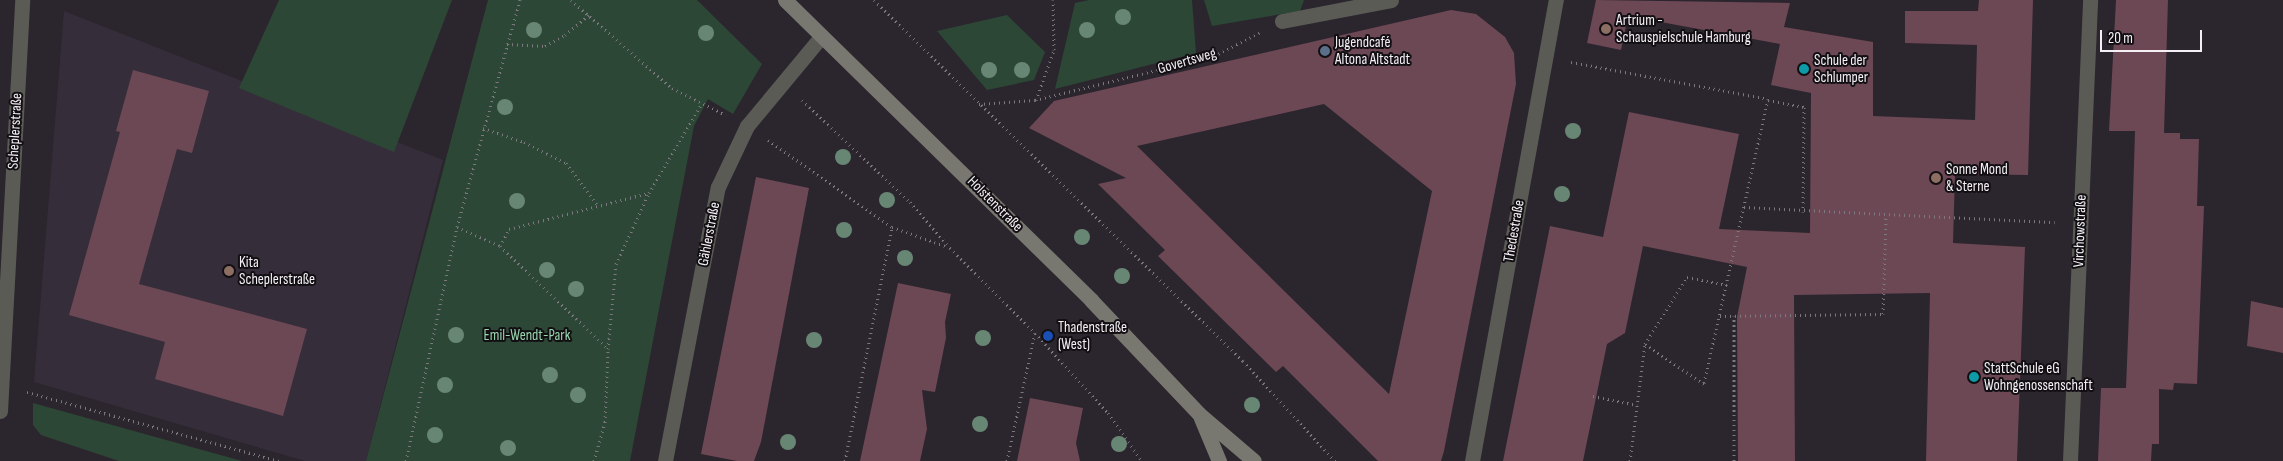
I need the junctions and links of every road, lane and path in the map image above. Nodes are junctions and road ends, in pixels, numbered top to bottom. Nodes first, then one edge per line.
1 (22, 0) edge
2 (520, 0) edge
3 (571, 0) edge
4 (786, 0) edge
5 (874, 0) edge
6 (1053, 0) edge
7 (1390, 0) edge
8 (1556, 0) edge
9 (2090, 0) edge
10 (588, 15) junction
11 (1282, 21) joint
12 (821, 37) junction
13 (507, 44) junction
14 (1546, 58) junction
15 (783, 81) junction
16 (1035, 100) junction
17 (1768, 100) junction
18 (702, 103) junction
19 (979, 104) junction
20 (746, 126) junction
21 (483, 128) junction
22 (649, 193) junction
23 (598, 206) junction
24 (1744, 207) junction
25 (1803, 212) junction
26 (1886, 216) junction
27 (2081, 222) junction
28 (892, 227) junction
29 (457, 228) junction
30 (500, 246) junction
31 (950, 248) junction
32 (1727, 285) junction
33 (1720, 316) junction
34 (1734, 316) junction
35 (1035, 333) junction
36 (1645, 344) junction
37 (608, 349) junction
38 (1, 382) edge
39 (1593, 396) dead end
40 (1637, 405) junction
41 (0, 411) edge
42 (1199, 414) junction
43 (279, 461) edge
44 (406, 461) edge
45 (594, 461) edge
46 (665, 461) edge
47 (845, 461) edge
48 (1007, 461) edge
49 (1142, 461) edge
50 (1220, 461) edge
51 (1254, 461) edge
52 (1335, 461) edge
53 (1472, 461) edge
54 (1630, 461) edge
55 (1734, 461) edge
56 (2070, 461) edge

1 - 38 street, Scheplerstraße
2 - 13 path
3 - 10 path
4 - 12 main road, Holstenstraße
5 - 19 path
6 - 16 path
7 - 11 street
8 - 14 street, Thedestraße
9 - 27 street, Virchowstraße
10 - 13 path
10 - 18 path
11 - 16 path, Govertsweg
12 - 15 street, Gählerstraße
12 - 42 main road, Holstenstraße
13 - 21 path
14 - 17 path
14 - 53 street, Thedestraße
15 - 20 street, Gählerstraße
15 - 31 path
16 - 19 path, Govertsweg
17 - 24 path
17 - 25 path
18 - 20 path
18 - 22 path
19 - 52 path
20 - 28 path
20 - 46 street, Gählerstraße
21 - 23 path
21 - 29 path
22 - 23 path
22 - 37 path
23 - 30 path
24 - 25 path
24 - 32 path
25 - 26 path
26 - 27 path
26 - 34 path
27 - 56 street, Virchowstraße
28 - 31 path
28 - 47 path
29 - 30 path
29 - 44 path
30 - 37 path
31 - 35 path
32 - 33 path
32 - 36 path
33 - 34 path
33 - 36 path
34 - 55 path
35 - 48 path
35 - 49 path
36 - 40 path
37 - 45 path
38 - 41 street, Scheplerstraße
38 - 43 path
39 - 40 path
40 - 54 path
42 - 50 main road, Holstenstraße
42 - 51 main road, Holstenstraße

